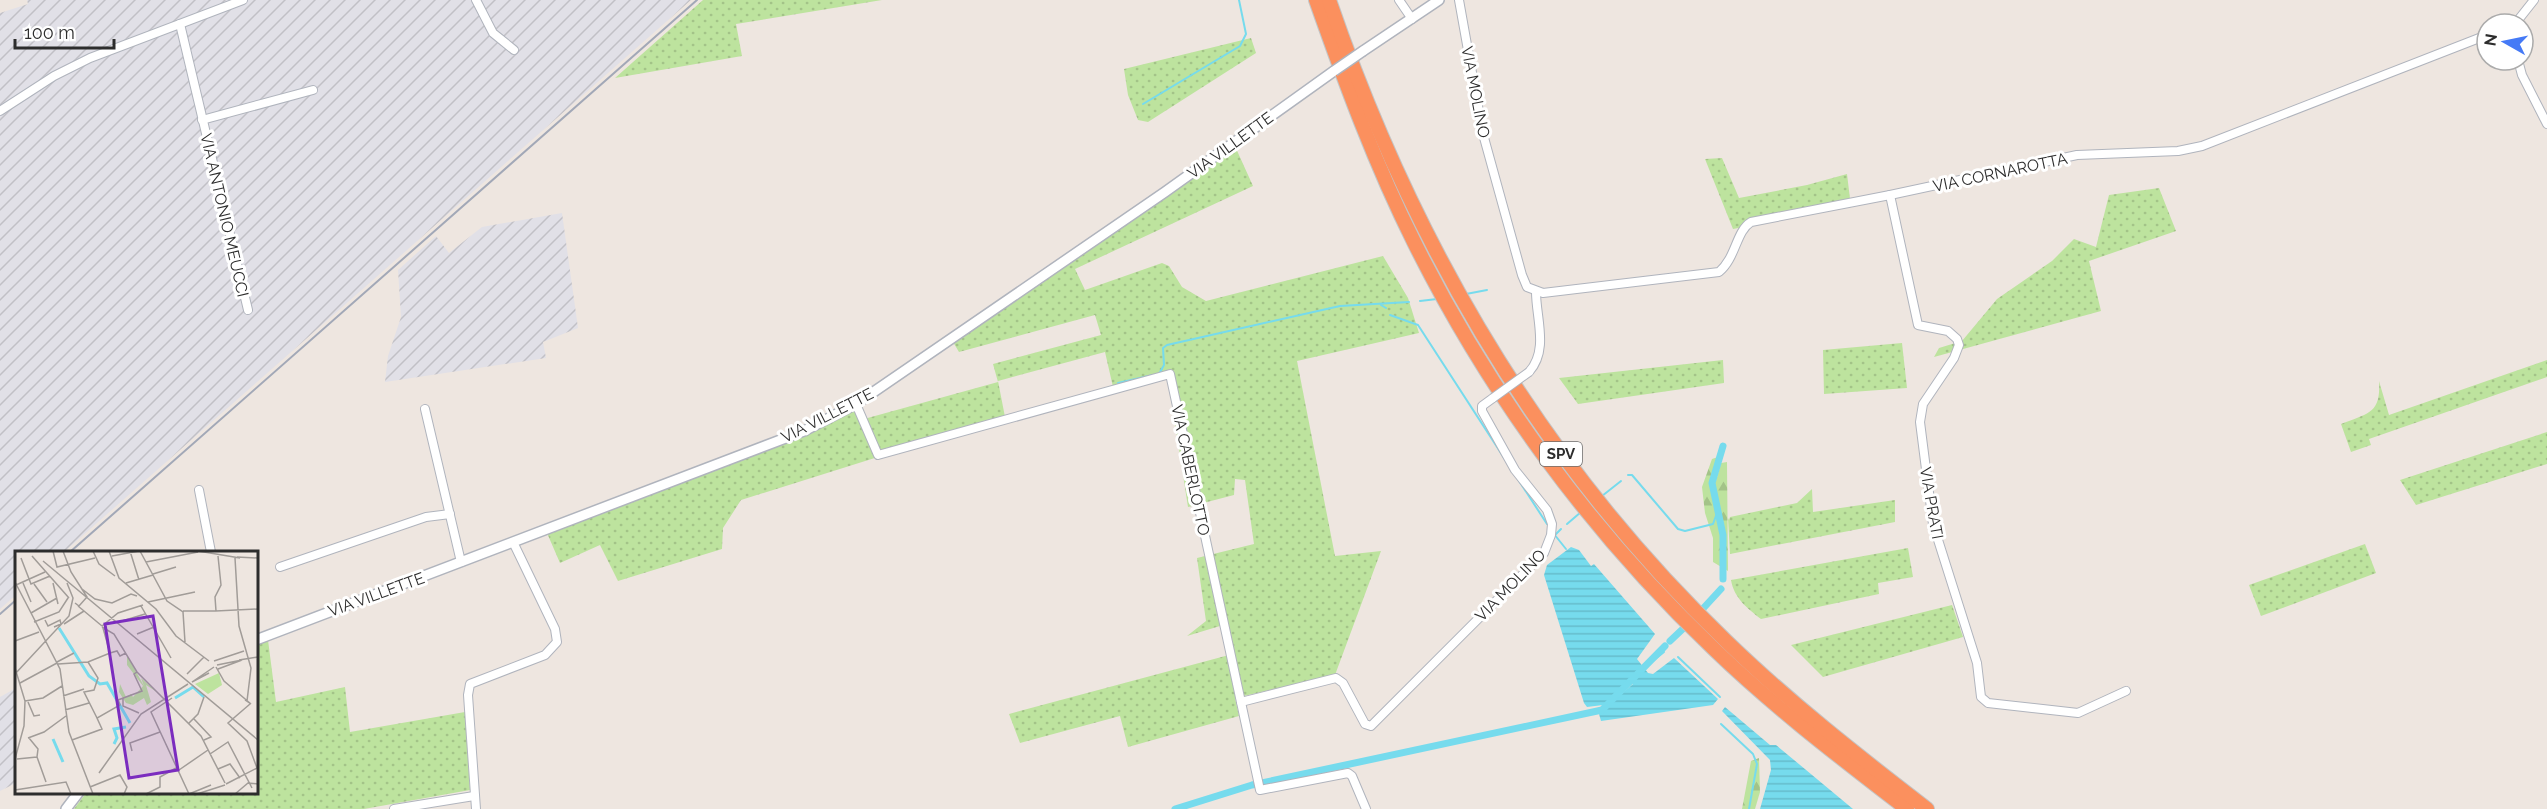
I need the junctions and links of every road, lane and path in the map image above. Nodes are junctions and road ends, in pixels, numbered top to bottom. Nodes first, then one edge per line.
1 (243, 0) edge
2 (476, 0) edge
3 (1316, 0) edge
4 (1329, 0) edge
5 (1399, 0) edge
6 (1439, 0) edge
7 (1459, 0) edge
8 (2534, 0) edge
9 (2524, 12) edge
10 (1412, 19) junction
11 (180, 24) junction
12 (2475, 40) edge
13 (514, 50) dead end
14 (2521, 72) edge
15 (313, 90) dead end
16 (0, 111) edge
17 (202, 120) junction
18 (2547, 124) edge
19 (1890, 195) junction
20 (1536, 292) junction
21 (248, 310) dead end
22 (856, 404) junction
23 (425, 409) dead end
24 (199, 490) dead end
25 (450, 514) junction
26 (513, 542) junction
27 (211, 551) edge
28 (461, 562) junction
29 (280, 567) dead end
30 (258, 639) edge
31 (2126, 691) dead end
32 (1241, 702) junction
33 (77, 794) edge
34 (474, 796) junction
35 (66, 809) edge
36 (394, 809) edge
37 (476, 809) edge
38 (1366, 809) edge
39 (1907, 809) edge
40 (1927, 809) edge

1 - 11 street
2 - 13 street
3 - 39 highway, SPV
4 - 40 highway, SPV
5 - 10 street
6 - 10 street, VIA VILLETTE
7 - 20 street, VIA MOLINO
8 - 9 street
10 - 22 street, VIA VILLETTE, bridge
11 - 16 street
11 - 17 street, VIA ANTONIO MEUCCI
12 - 19 street, VIA CORNAROTTA
14 - 18 street
15 - 17 street, VIA ANTONIO MEUCCI
17 - 21 street, VIA ANTONIO MEUCCI
19 - 20 street, VIA CORNAROTTA
19 - 31 street, VIA PRATI
20 - 32 street, VIA MOLINO, bridge
22 - 26 street, VIA VILLETTE
22 - 32 street, VIA CABERLOTTO
23 - 25 street
24 - 27 street
25 - 28 street
25 - 29 street
26 - 28 street, VIA VILLETTE
26 - 34 street
28 - 30 street, VIA VILLETTE
32 - 38 street, VIA CABERLOTTO
33 - 35 street
34 - 36 street
34 - 37 street

